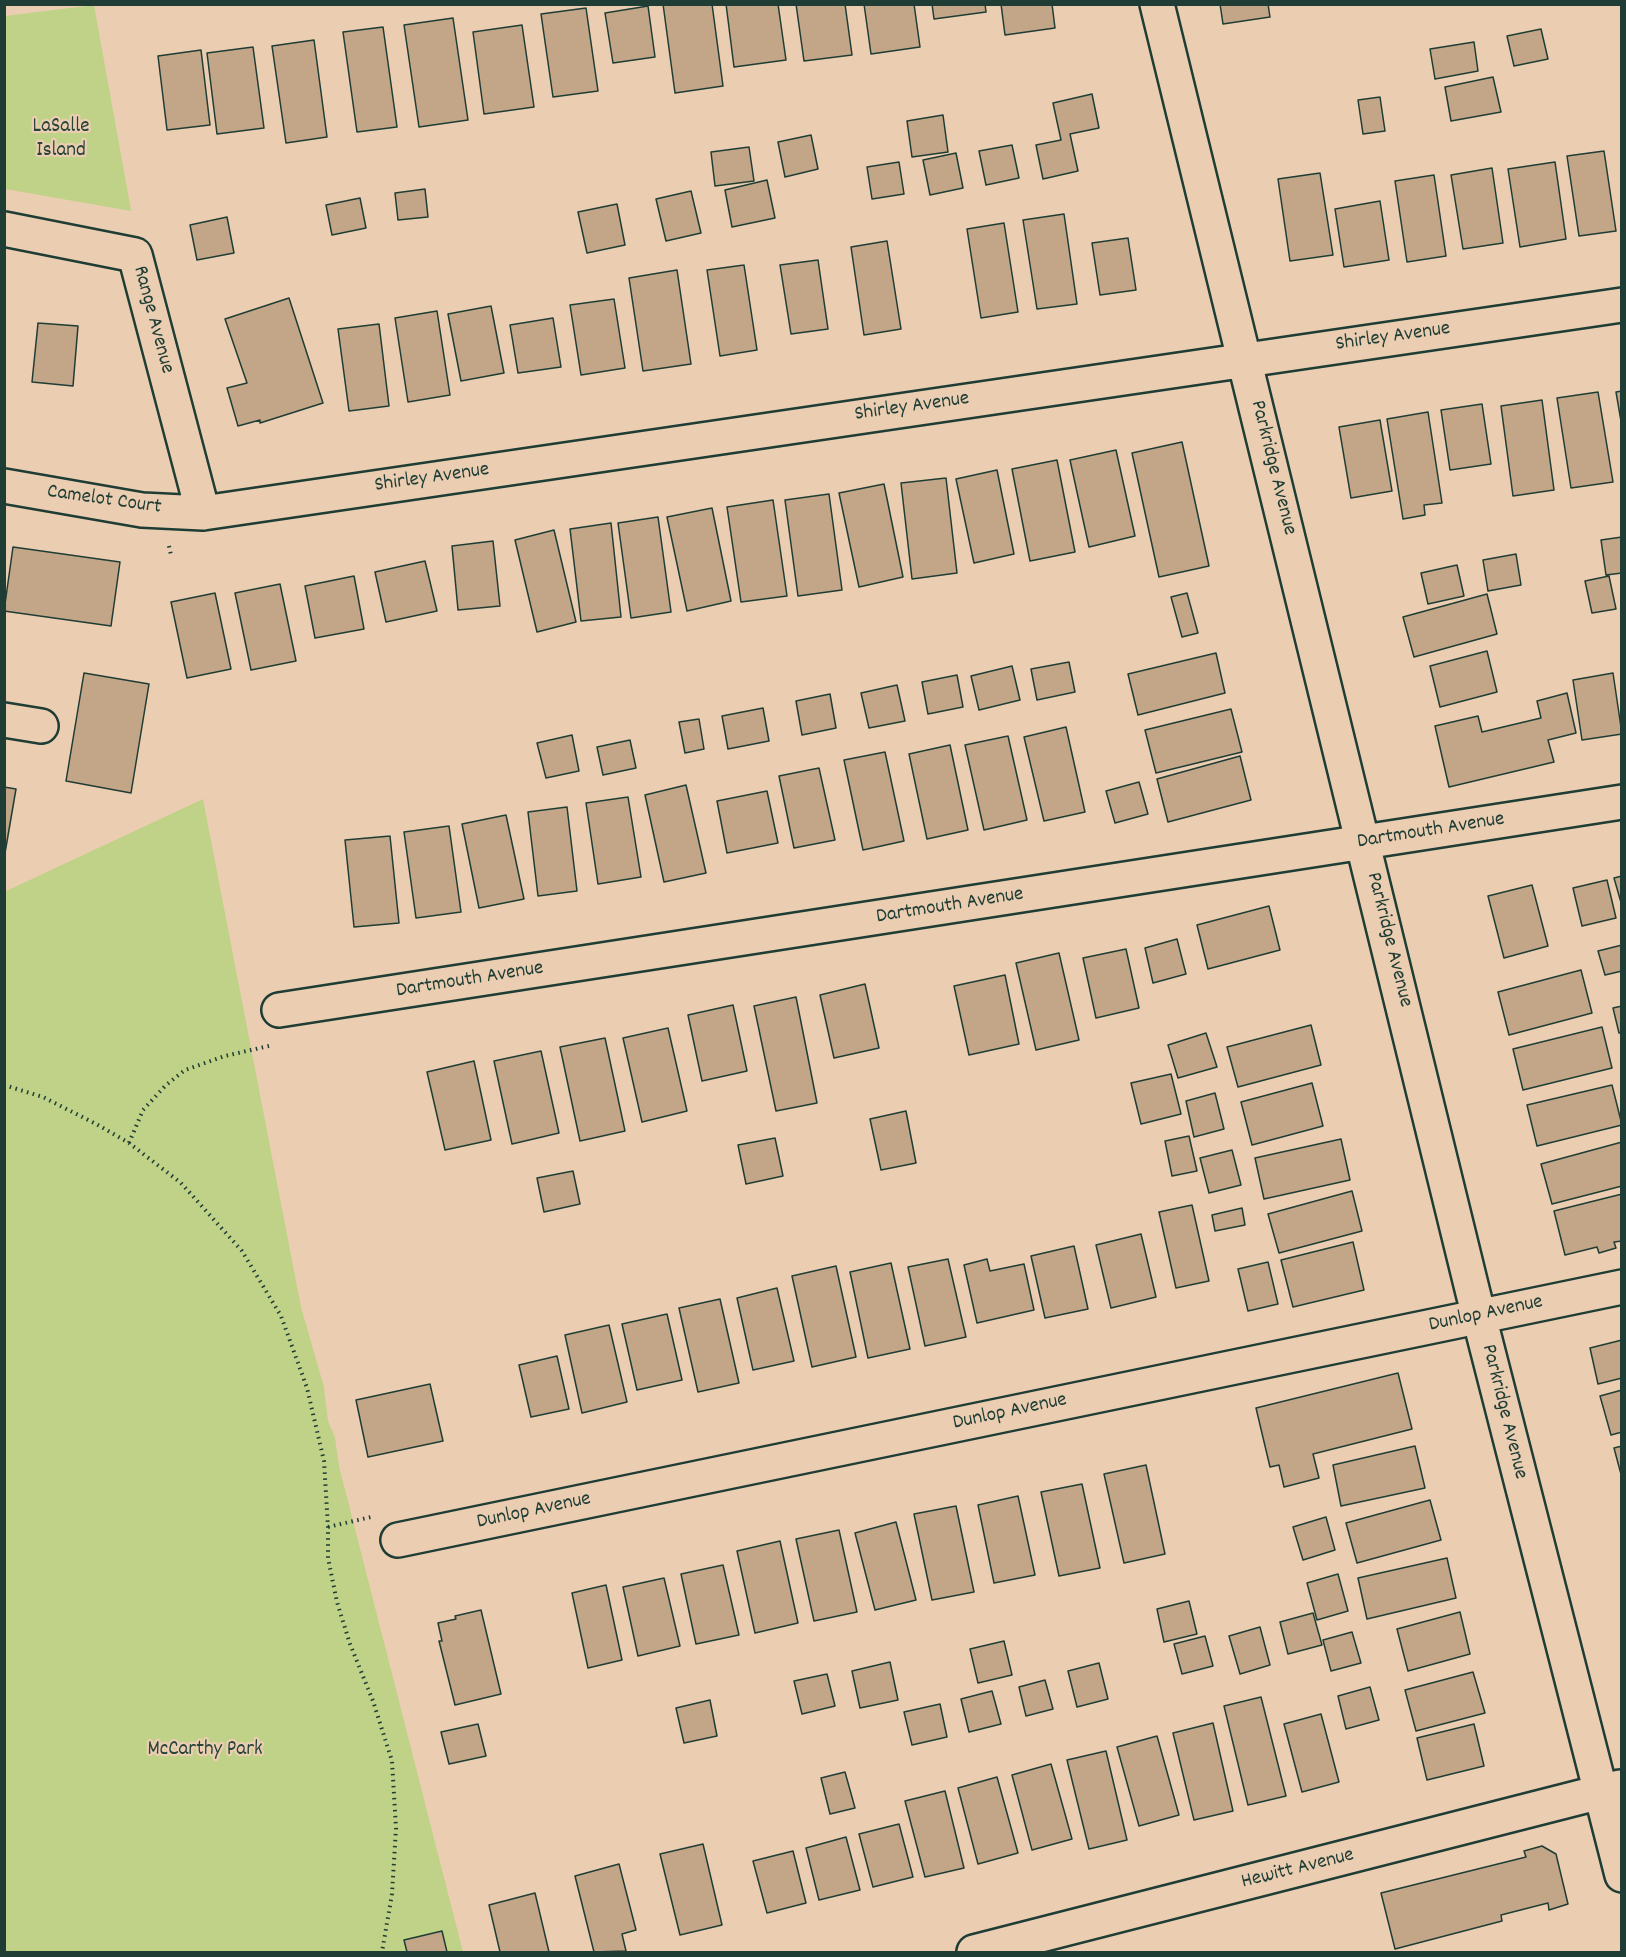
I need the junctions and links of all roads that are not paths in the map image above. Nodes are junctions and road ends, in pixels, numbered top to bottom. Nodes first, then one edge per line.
1 (1157, 4) edge
2 (4, 229) edge
3 (1622, 305) edge
4 (1245, 360) junction
5 (4, 486) edge
6 (203, 513) junction
7 (4, 720) edge
8 (41, 726) dead end
9 (1622, 802) edge
10 (1363, 843) junction
11 (279, 1010) dead end
12 (1622, 1287) edge
13 (1479, 1316) junction
14 (398, 1540) dead end
15 (1611, 1790) edge
16 (1622, 1875) edge
17 (974, 1953) edge

1 - 4 street, Parkridge Avenue
2 - 6 street, Range Avenue
3 - 4 street, Shirley Avenue
4 - 6 street, Shirley Avenue
4 - 10 street, Parkridge Avenue
5 - 6 street, Camelot Court
7 - 8 street
9 - 10 street, Dartmouth Avenue
10 - 11 street, Dartmouth Avenue
10 - 13 street, Parkridge Avenue
12 - 13 street, Dunlop Avenue
13 - 14 street, Dunlop Avenue
13 - 15 street, Parkridge Avenue
15 - 16 street, Parkridge Avenue
15 - 17 street, Hewitt Avenue

